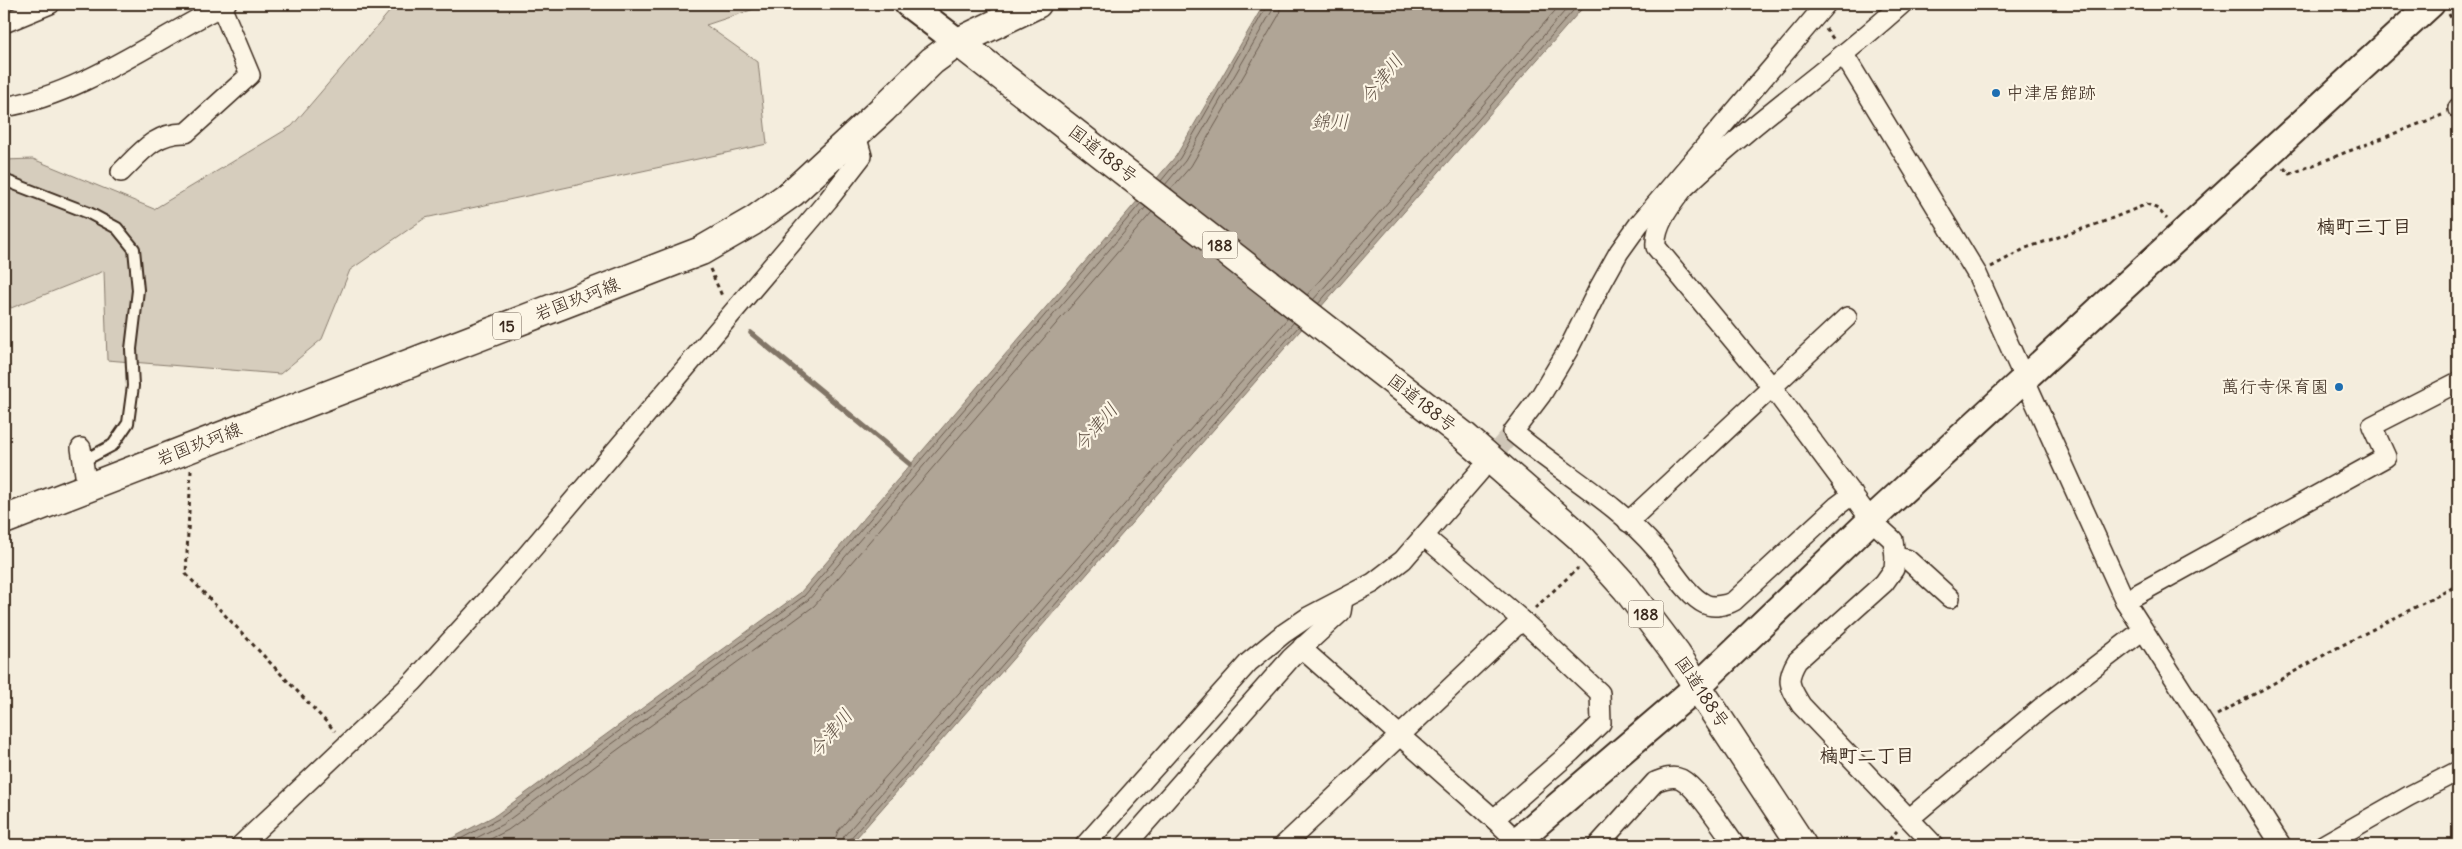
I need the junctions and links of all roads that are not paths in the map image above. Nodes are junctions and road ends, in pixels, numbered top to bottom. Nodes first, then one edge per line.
1 (50, 4) edge
2 (908, 4) edge
3 (1037, 4) edge
4 (1902, 4) edge
5 (223, 5) edge
6 (2439, 8) edge
7 (196, 10) edge
8 (1821, 10) edge
9 (4, 24) edge
10 (958, 42) junction
11 (1844, 55) junction
12 (4, 106) edge
13 (856, 135) junction
14 (121, 172) dead end
15 (4, 180) edge
16 (1679, 185) junction
17 (1847, 317) dead end
18 (2024, 379) junction
19 (2458, 382) edge
20 (1772, 387) junction
21 (82, 455) joint
22 (1480, 471) tunnel mouth
23 (87, 488) junction
24 (1853, 494) junction
25 (4, 520) edge
26 (1871, 520) junction
27 (1628, 522) junction
28 (1425, 537) junction
29 (1895, 557) junction
30 (1950, 598) dead end
31 (1342, 599) junction
32 (2125, 601) junction
33 (1522, 620) junction
34 (2143, 630) junction
35 (1303, 646) junction
36 (1698, 686) junction
37 (1400, 736) junction
38 (2458, 771) edge
39 (1910, 818) junction
40 (1494, 819) junction
41 (1517, 844) edge
42 (241, 845) edge
43 (1085, 845) edge
44 (1126, 845) edge
45 (1284, 845) edge
46 (1598, 845) edge
47 (1736, 845) edge
48 (1802, 845) edge
49 (1934, 845) edge
50 (2281, 845) edge
51 (2323, 845) edge

1 - 9 street
2 - 10 street
3 - 10 main road, 岩国玖珂線 / 15
4 - 11 street
5 - 7 street
5 - 14 street
6 - 18 street
7 - 12 street
8 - 16 street
10 - 13 main road, 岩国玖珂線 / 15
10 - 36 main road, 国道188号 / 188
11 - 16 street
11 - 18 street
13 - 23 main road, 岩国玖珂線 / 15
13 - 42 street
15 - 21 lane
16 - 20 street
16 - 27 street
17 - 20 street
18 - 26 street
18 - 32 street
19 - 32 street
20 - 24 street
20 - 27 street
21 - 23 street
22 - 28 street
23 - 25 main road, 岩国玖珂線 / 15
24 - 26 street
24 - 27 street
26 - 29 street
26 - 36 street
28 - 31 street
28 - 33 street
29 - 30 street
29 - 39 street
31 - 35 street
31 - 43 street
32 - 34 street
33 - 37 street
33 - 40 street
34 - 39 street
34 - 50 street
35 - 37 street
35 - 44 street
36 - 41 street
36 - 48 main road, 国道188号 / 188
37 - 40 street
37 - 45 street
38 - 51 street
39 - 49 street
40 - 41 street
46 - 47 street

